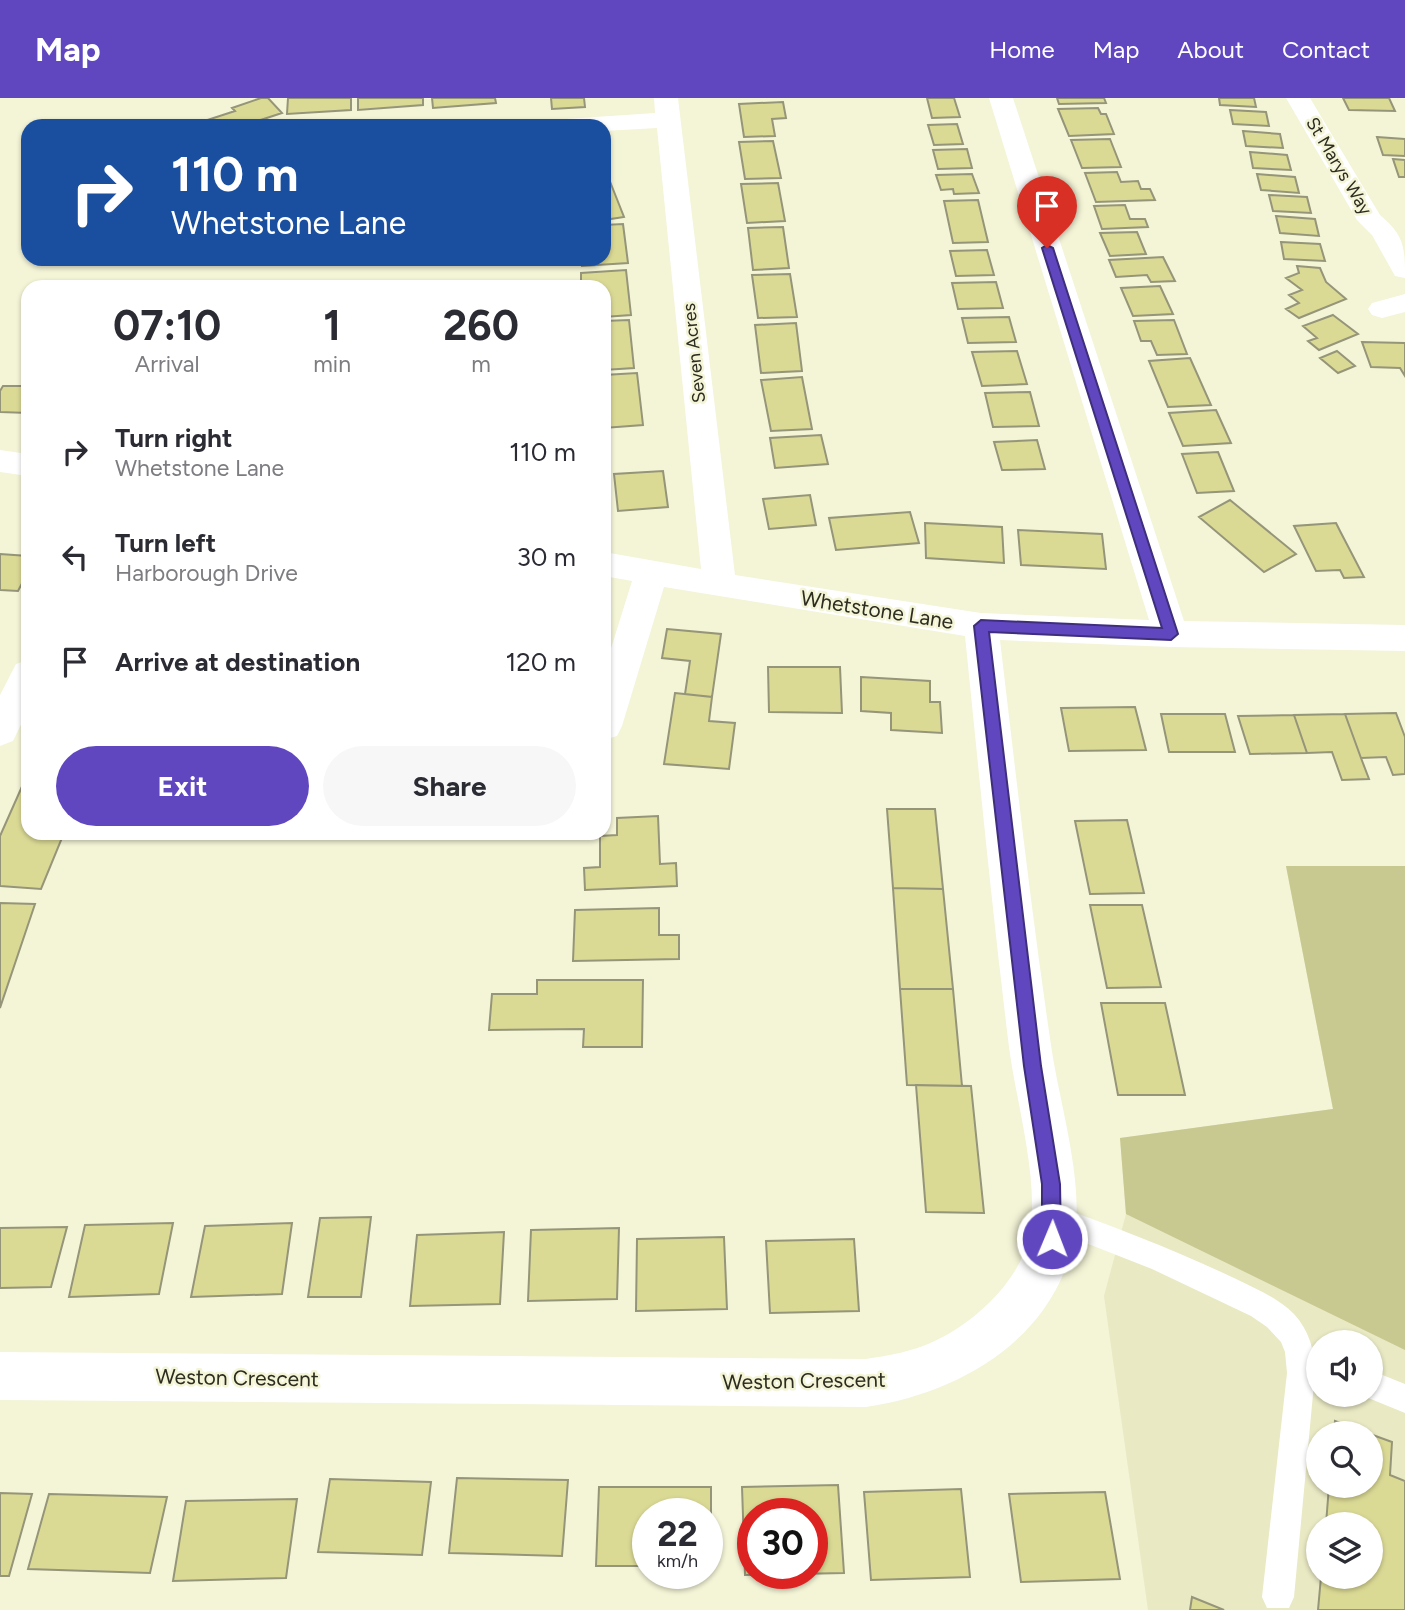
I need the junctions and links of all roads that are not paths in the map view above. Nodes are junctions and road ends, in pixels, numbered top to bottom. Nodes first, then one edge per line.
1 (1001, 98) edge
2 (1298, 98) edge
3 (667, 109) edge
4 (607, 119) edge
5 (1353, 231) dead end
6 (1393, 232) edge
7 (1405, 270) edge
8 (0, 461) edge
9 (21, 464) edge
10 (611, 565) edge
11 (652, 572) junction
12 (719, 585) junction
13 (981, 626) junction
14 (1171, 634) junction
15 (1405, 638) edge
16 (21, 688) edge
17 (611, 704) edge
18 (0, 731) edge
19 (1054, 1218) junction
20 (1306, 1353) edge
21 (0, 1376) edge
22 (1306, 1380) edge
23 (1383, 1390) edge
24 (1405, 1399) edge
25 (1278, 1598) dead end

1 - 14 street
2 - 6 street, St Marys Way
3 - 4 street, Seven Acres
3 - 12 street, Seven Acres
5 - 6 street, St Marys Way
6 - 7 street, St Marys Way
8 - 9 street
10 - 11 street, Whetstone Lane
11 - 12 street, Whetstone Lane
11 - 17 street
12 - 13 street, Whetstone Lane
13 - 14 street, Whetstone Lane
13 - 19 street, Weston Crescent
14 - 15 street, Whetstone Lane
16 - 18 street
19 - 20 lane
19 - 21 street, Weston Crescent
22 - 25 lane
23 - 24 lane

